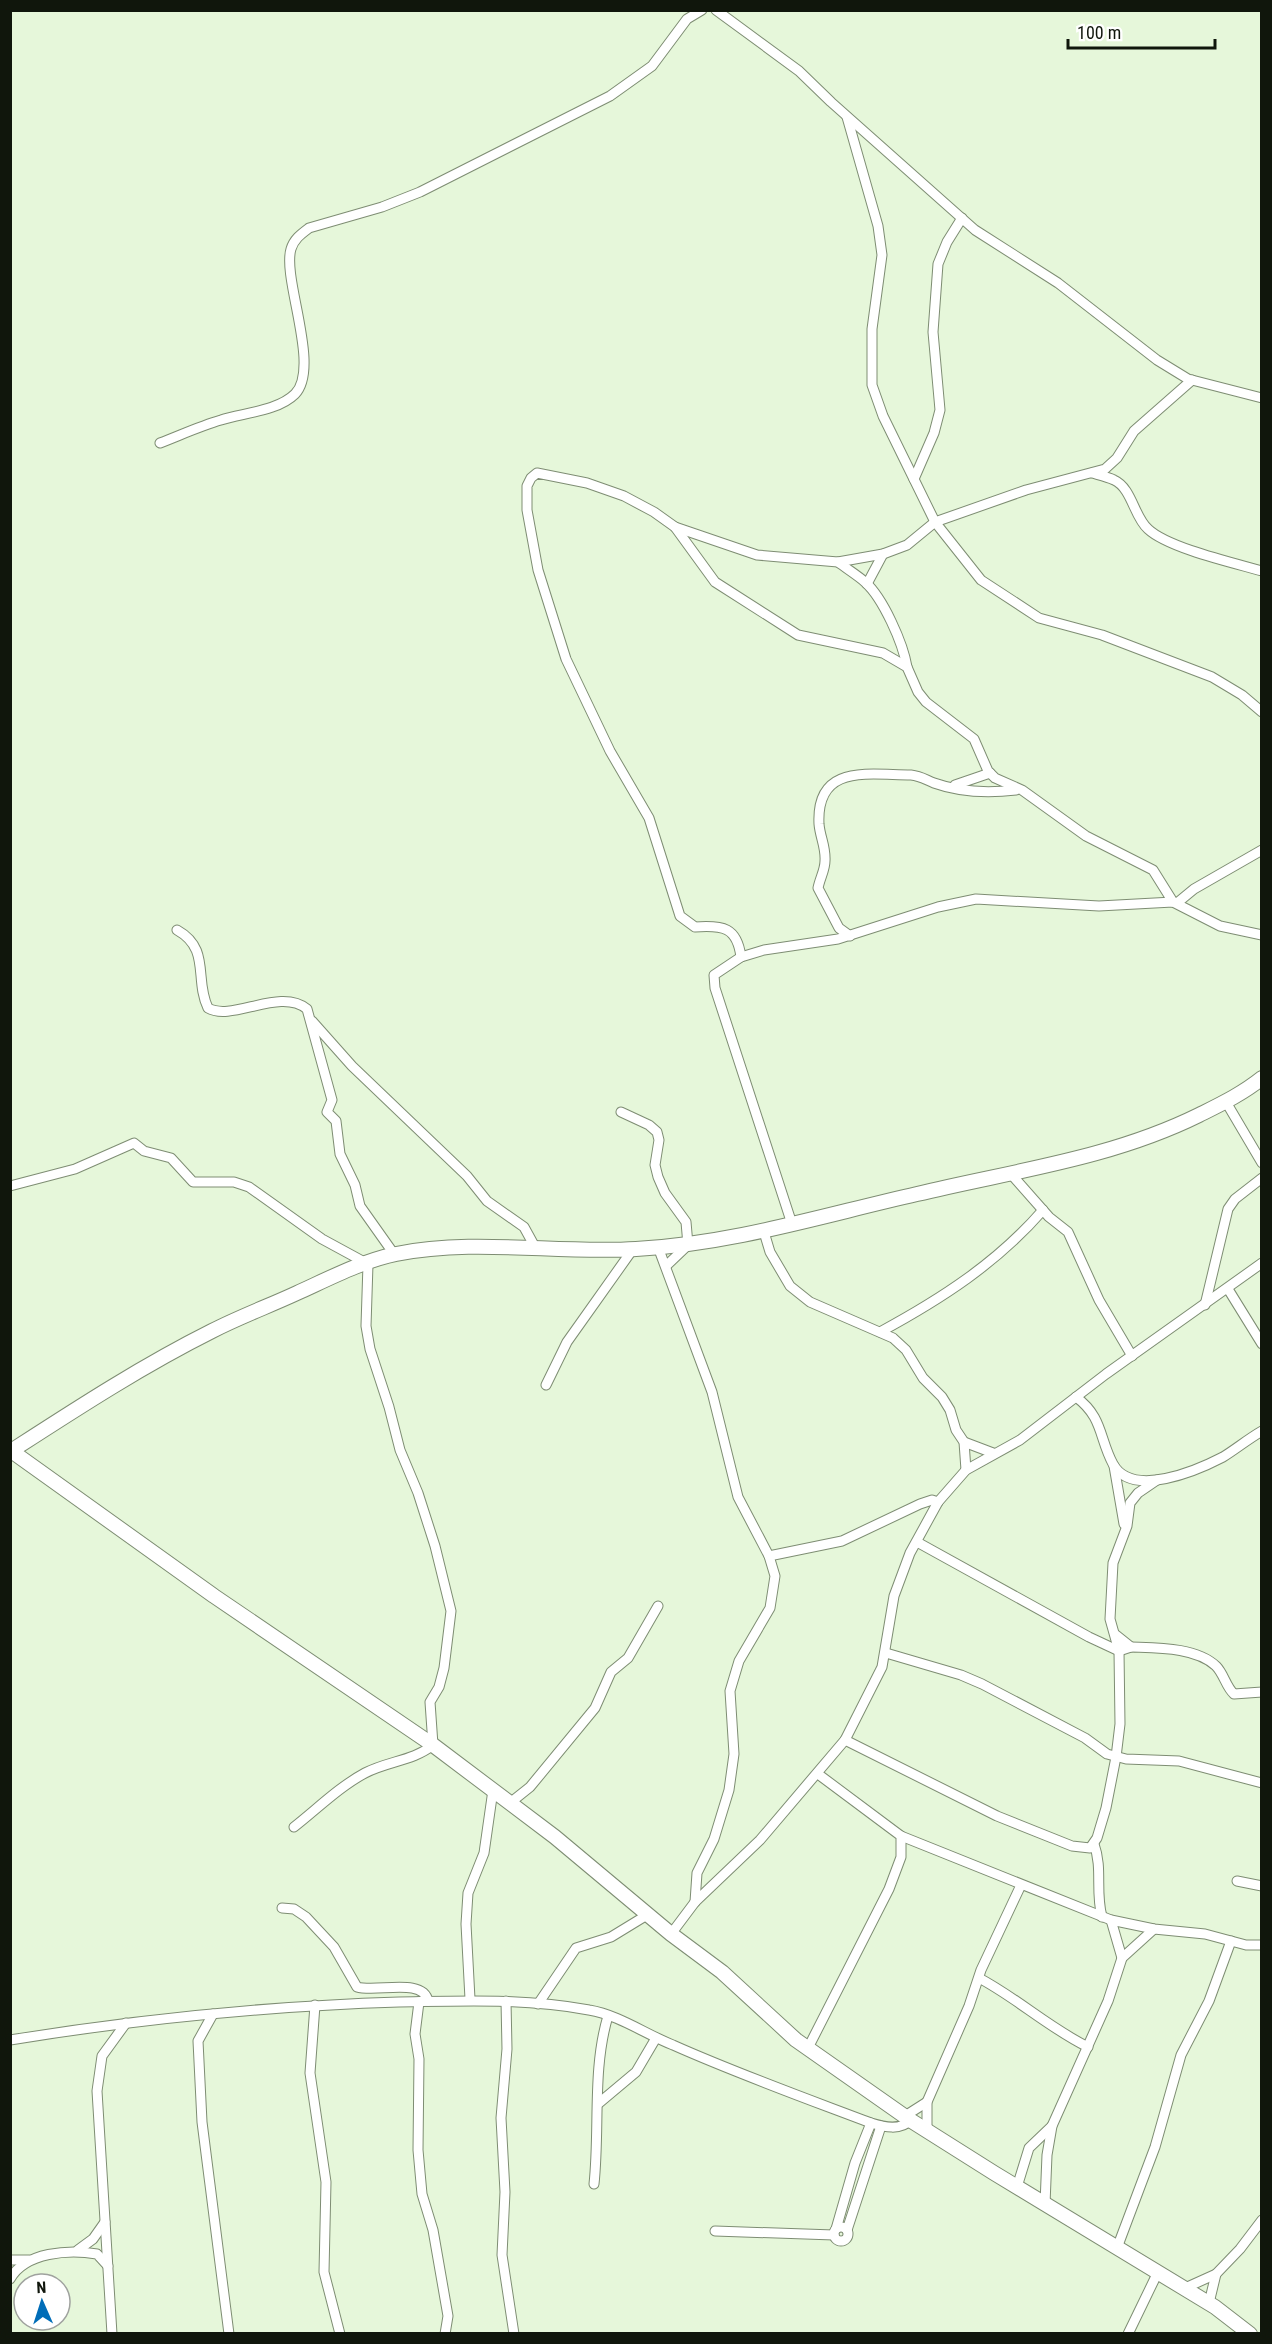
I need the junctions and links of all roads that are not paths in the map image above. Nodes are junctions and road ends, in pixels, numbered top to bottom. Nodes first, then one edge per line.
1 (702, 10) edge
2 (716, 10) edge
3 (847, 117) junction
4 (962, 218) junction
5 (1192, 380) junction
6 (1262, 398) edge
7 (160, 442) dead end
8 (1092, 473) junction
9 (914, 479) junction
10 (935, 522) junction
11 (675, 527) junction
12 (883, 554) junction
13 (838, 562) junction
14 (1262, 571) edge
15 (867, 584) junction
16 (907, 667) junction
17 (1262, 712) edge
18 (990, 773) junction
19 (952, 786) junction
20 (1020, 790) junction
21 (1262, 850) edge
22 (1175, 903) junction
23 (839, 928) junction
24 (177, 930) dead end
25 (1262, 935) edge
26 (850, 936) junction
27 (838, 939) junction
28 (741, 957) junction
29 (311, 1020) junction
30 (1262, 1078) edge
31 (1226, 1102) junction
32 (621, 1113) dead end
33 (1262, 1163) edge
34 (1011, 1174) junction
35 (1262, 1178) edge
36 (10, 1186) edge
37 (1043, 1210) junction
38 (792, 1224) junction
39 (764, 1232) junction
40 (688, 1245) junction
41 (536, 1247) junction
42 (658, 1247) junction
43 (633, 1250) junction
44 (394, 1254) junction
45 (1262, 1263) edge
46 (368, 1264) junction
47 (666, 1266) junction
48 (1228, 1289) junction
49 (1205, 1305) junction
50 (1258, 1331) edge
51 (880, 1332) junction
52 (1262, 1344) edge
53 (1132, 1356) junction
54 (546, 1385) dead end
55 (1076, 1397) junction
56 (1262, 1431) edge
57 (964, 1442) junction
58 (11, 1450) edge
59 (993, 1453) junction
60 (1114, 1466) junction
61 (966, 1470) junction
62 (1157, 1480) junction
63 (938, 1502) junction
64 (1124, 1533) junction
65 (917, 1542) junction
66 (769, 1556) junction
67 (658, 1606) dead end
68 (1116, 1635) junction
69 (1131, 1647) junction
70 (1119, 1651) junction
71 (886, 1653) junction
72 (1262, 1692) edge
73 (845, 1740) junction
74 (434, 1745) junction
75 (1116, 1757) junction
76 (818, 1774) junction
77 (1262, 1783) edge
78 (493, 1790) junction
79 (510, 1803) junction
80 (294, 1827) dead end
81 (902, 1836) junction
82 (1094, 1844) junction
83 (1237, 1881) dead end
84 (1021, 1885) junction
85 (1262, 1886) edge
86 (695, 1902) junction
87 (282, 1908) dead end
88 (647, 1915) junction
89 (1106, 1918) junction
90 (1154, 1929) junction
91 (671, 1934) junction
92 (1231, 1941) junction
93 (1262, 1945) edge
94 (1122, 1958) junction
95 (979, 1978) junction
96 (471, 1999) junction
97 (423, 2001) junction
98 (506, 2001) junction
99 (538, 2004) junction
100 (315, 2005) junction
101 (213, 2014) junction
102 (608, 2016) junction
103 (126, 2023) junction
104 (656, 2038) junction
105 (10, 2040) edge
106 (1088, 2047) junction
107 (808, 2048) junction
108 (927, 2102) junction
109 (599, 2103) junction
110 (908, 2118) junction
111 (876, 2125) junction
112 (1052, 2126) junction
113 (927, 2130) junction
114 (594, 2184) dead end
115 (1017, 2187) junction
116 (1045, 2204) junction
117 (105, 2221) junction
118 (1261, 2221) edge
119 (715, 2231) dead end
120 (835, 2232) junction
121 (1118, 2248) junction
122 (78, 2250) junction
123 (10, 2260) edge
124 (30, 2260) junction
125 (108, 2266) junction
126 (1158, 2272) junction
127 (1216, 2274) junction
128 (10, 2279) edge
129 (1185, 2288) junction
130 (1209, 2303) junction
131 (112, 2334) edge
132 (230, 2334) edge
133 (340, 2334) edge
134 (445, 2334) edge
135 (514, 2334) edge
136 (1128, 2334) edge
137 (1250, 2334) edge

1 - 7 street
2 - 3 street
3 - 4 street
3 - 9 street
4 - 5 street
4 - 9 street
5 - 6 street
5 - 8 street
8 - 10 street
8 - 14 street
9 - 10 street
10 - 12 street
10 - 17 street
11 - 13 street
11 - 16 street
11 - 28 street
12 - 13 street
12 - 15 street
13 - 15 street
15 - 16 street
16 - 18 street
18 - 19 street
18 - 20 street
19 - 20 street
19 - 23 street
20 - 22 street
21 - 22 street
22 - 25 street
22 - 26 street
23 - 26 street
23 - 27 street
24 - 29 street
26 - 27 street
27 - 28 street
28 - 38 street
29 - 41 street
29 - 44 street
30 - 31 main road
31 - 33 street
31 - 34 main road
32 - 40 street
34 - 37 street
34 - 38 main road
35 - 49 street
36 - 46 street
37 - 51 street
37 - 53 street
38 - 39 main road
39 - 40 main road
39 - 51 street
40 - 42 main road
40 - 47 street
41 - 43 main road
41 - 44 main road
42 - 43 main road
42 - 47 street
43 - 54 street
44 - 46 main road
45 - 48 street
46 - 58 main road
46 - 74 street
47 - 66 street
48 - 49 street
48 - 50 street
49 - 53 street
50 - 52 street
51 - 57 street
53 - 55 street
55 - 59 street
55 - 60 street
56 - 62 street
57 - 59 street
57 - 61 street
58 - 74 main road
59 - 61 street
60 - 62 street
60 - 64 street
61 - 63 street
62 - 64 street
63 - 65 street
63 - 66 street
64 - 68 street
65 - 70 street
65 - 71 street
66 - 86 street
67 - 79 street
68 - 69 street
68 - 70 street
69 - 70 street
69 - 72 street
70 - 75 street
71 - 73 street
71 - 75 street
73 - 76 street
73 - 82 street
74 - 78 main road
74 - 80 street
75 - 77 street
75 - 82 street
76 - 81 street
76 - 86 street
78 - 79 main road
78 - 96 street
79 - 88 main road
81 - 84 street
81 - 107 street
82 - 89 street
83 - 85 street
84 - 89 street
84 - 95 street
86 - 91 street
87 - 97 street
88 - 91 main road
88 - 99 street
89 - 90 street
89 - 94 street
90 - 92 street
90 - 94 street
91 - 107 main road
92 - 93 street
92 - 121 street
94 - 106 street
95 - 106 street
95 - 108 street
96 - 97 street
96 - 98 street
97 - 100 street
97 - 134 street
98 - 99 street
98 - 135 street
99 - 102 street
100 - 101 street
100 - 133 street
101 - 103 street
101 - 132 street
102 - 104 street
102 - 109 street
103 - 105 street
103 - 117 street
104 - 109 street
104 - 111 street
106 - 112 street
107 - 110 main road
108 - 110 street
108 - 113 street
109 - 114 street
110 - 111 street
110 - 113 main road
111 - 120 street
111 - 120 street
112 - 115 street
112 - 116 street
113 - 115 main road
115 - 116 main road
116 - 121 main road
117 - 122 street
117 - 125 street
118 - 127 street
119 - 120 street
121 - 126 main road
122 - 124 street
122 - 125 street
123 - 124 street
124 - 128 street
125 - 131 street
126 - 129 main road
126 - 136 street
127 - 129 street
127 - 130 street
129 - 130 main road
130 - 137 main road

